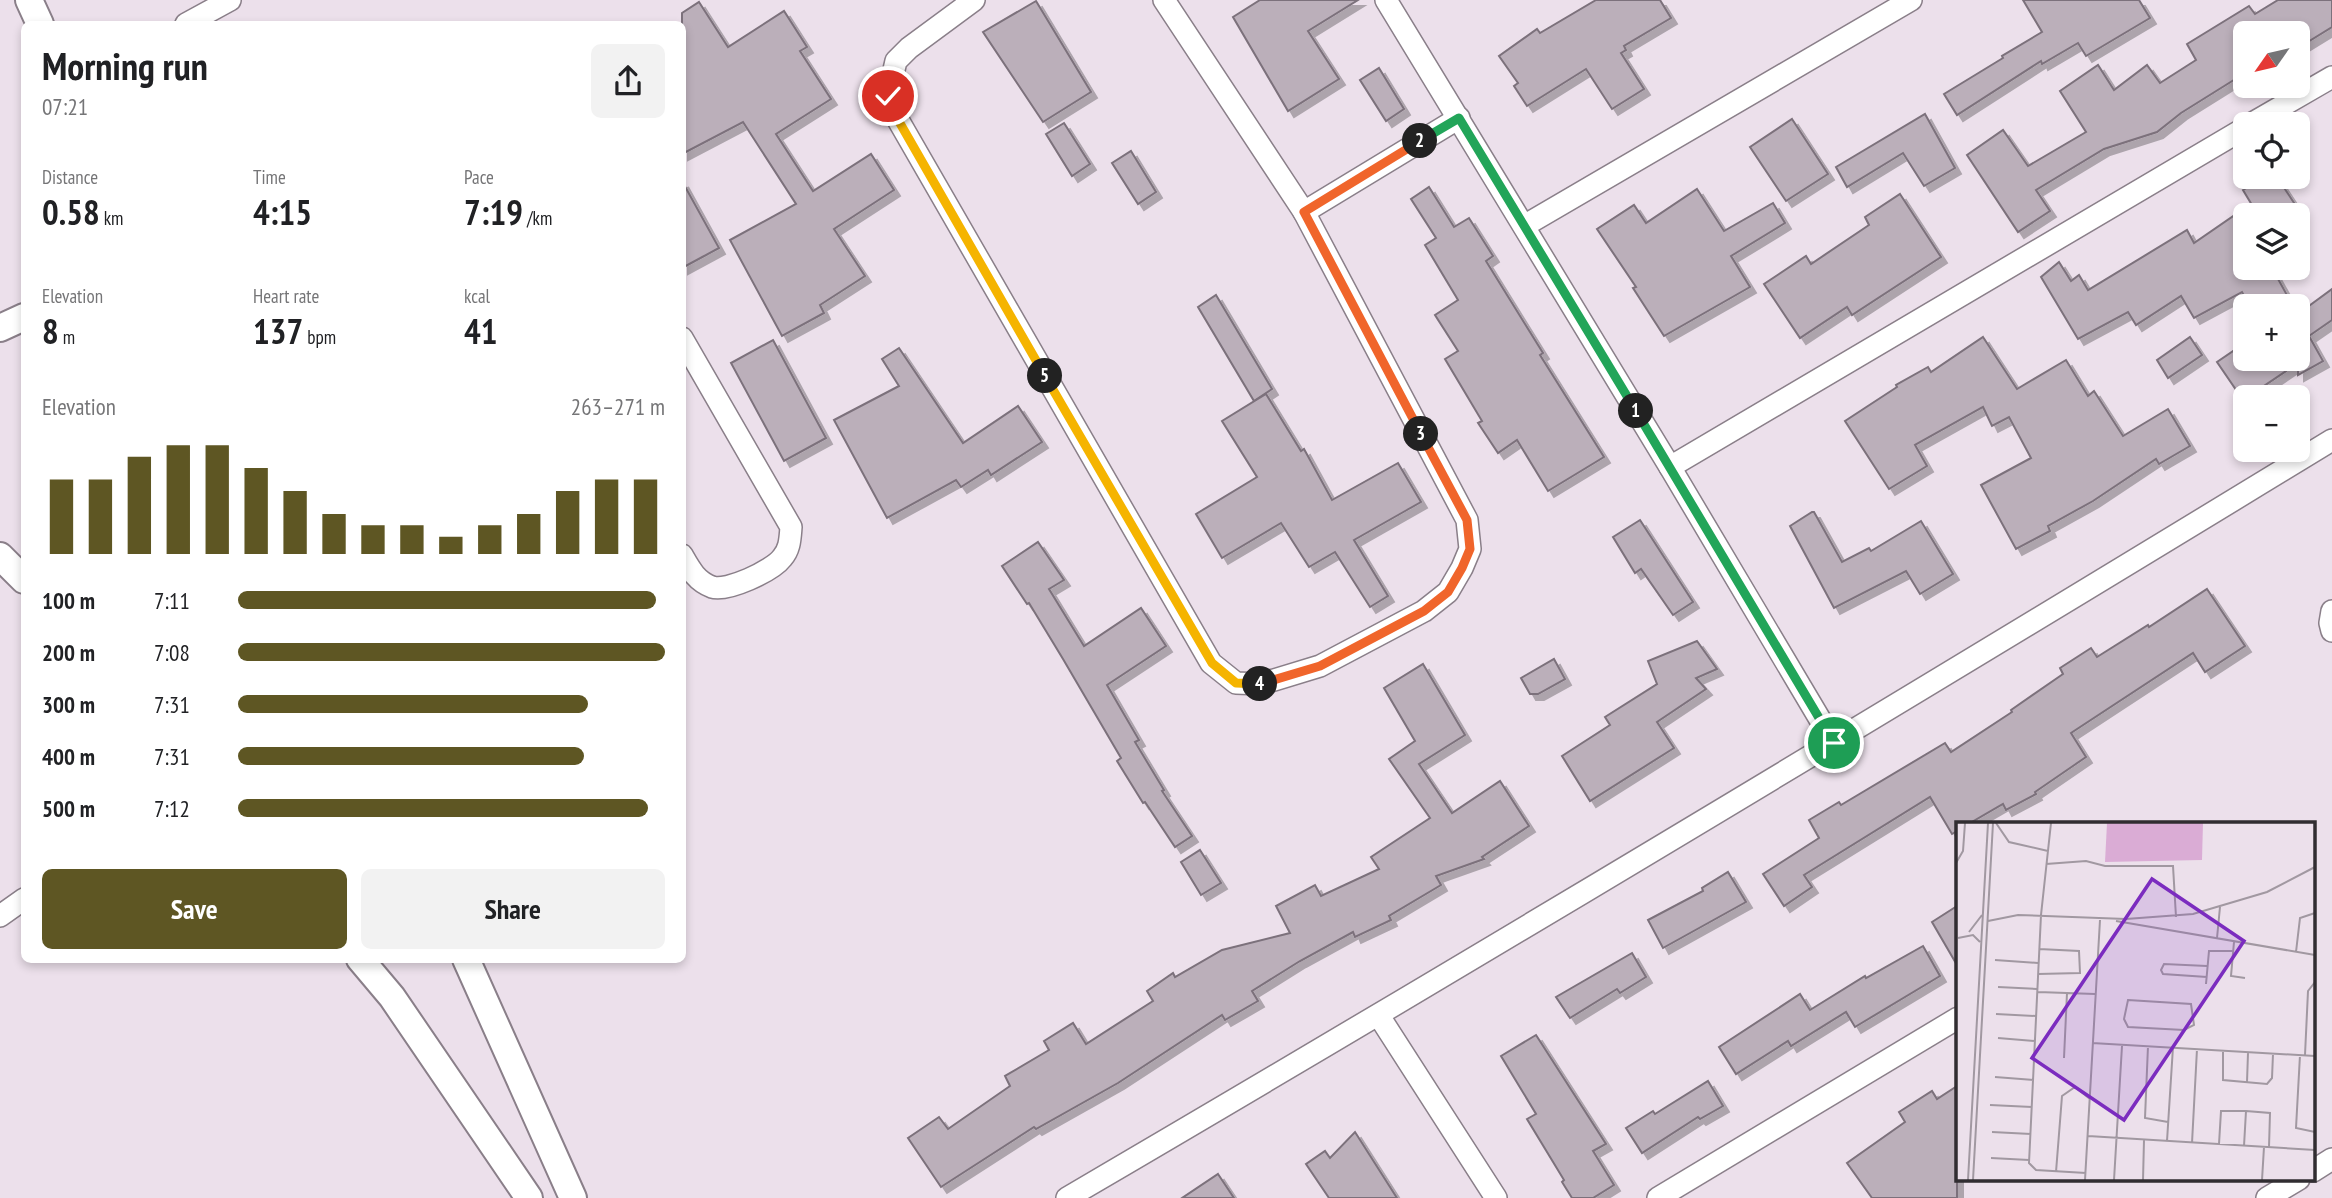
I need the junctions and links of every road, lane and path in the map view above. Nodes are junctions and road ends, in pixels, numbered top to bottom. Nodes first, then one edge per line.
1 (29, 0) edge
2 (230, 0) edge
3 (974, 0) edge
4 (1164, 0) edge
5 (1386, 0) edge
6 (1911, 0) edge
7 (39, 21) edge
8 (192, 21) edge
9 (2332, 77) edge
10 (2272, 112) edge
11 (1459, 118) junction
12 (2233, 135) edge
13 (1304, 212) junction
14 (1524, 226) junction
15 (21, 318) edge
16 (0, 328) edge
17 (686, 345) edge
18 (2332, 440) edge
19 (1670, 467) junction
20 (0, 556) edge
21 (686, 562) edge
22 (21, 577) edge
23 (2332, 611) edge
24 (2332, 631) edge
25 (1834, 743) junction
26 (21, 902) edge
27 (0, 916) edge
28 (363, 963) edge
29 (468, 963) edge
30 (1379, 1016) junction
31 (1956, 1019) edge
32 (2332, 1159) edge
33 (2314, 1170) edge
34 (2297, 1180) edge
35 (529, 1198) edge
36 (573, 1198) edge
37 (1067, 1198) edge
38 (1496, 1198) edge
39 (1658, 1198) edge
40 (2267, 1198) edge

1 - 7 street
2 - 8 street
3 - 13 street
4 - 13 street
5 - 11 street
6 - 14 street
9 - 10 street
11 - 13 street
11 - 14 street
12 - 19 street
14 - 19 street
15 - 16 street
17 - 21 street
18 - 25 street
19 - 25 street
20 - 22 street
23 - 24 street
25 - 30 street
26 - 27 street
28 - 35 street
29 - 36 street
30 - 37 street
30 - 38 street
31 - 39 street
32 - 33 street
34 - 40 street

